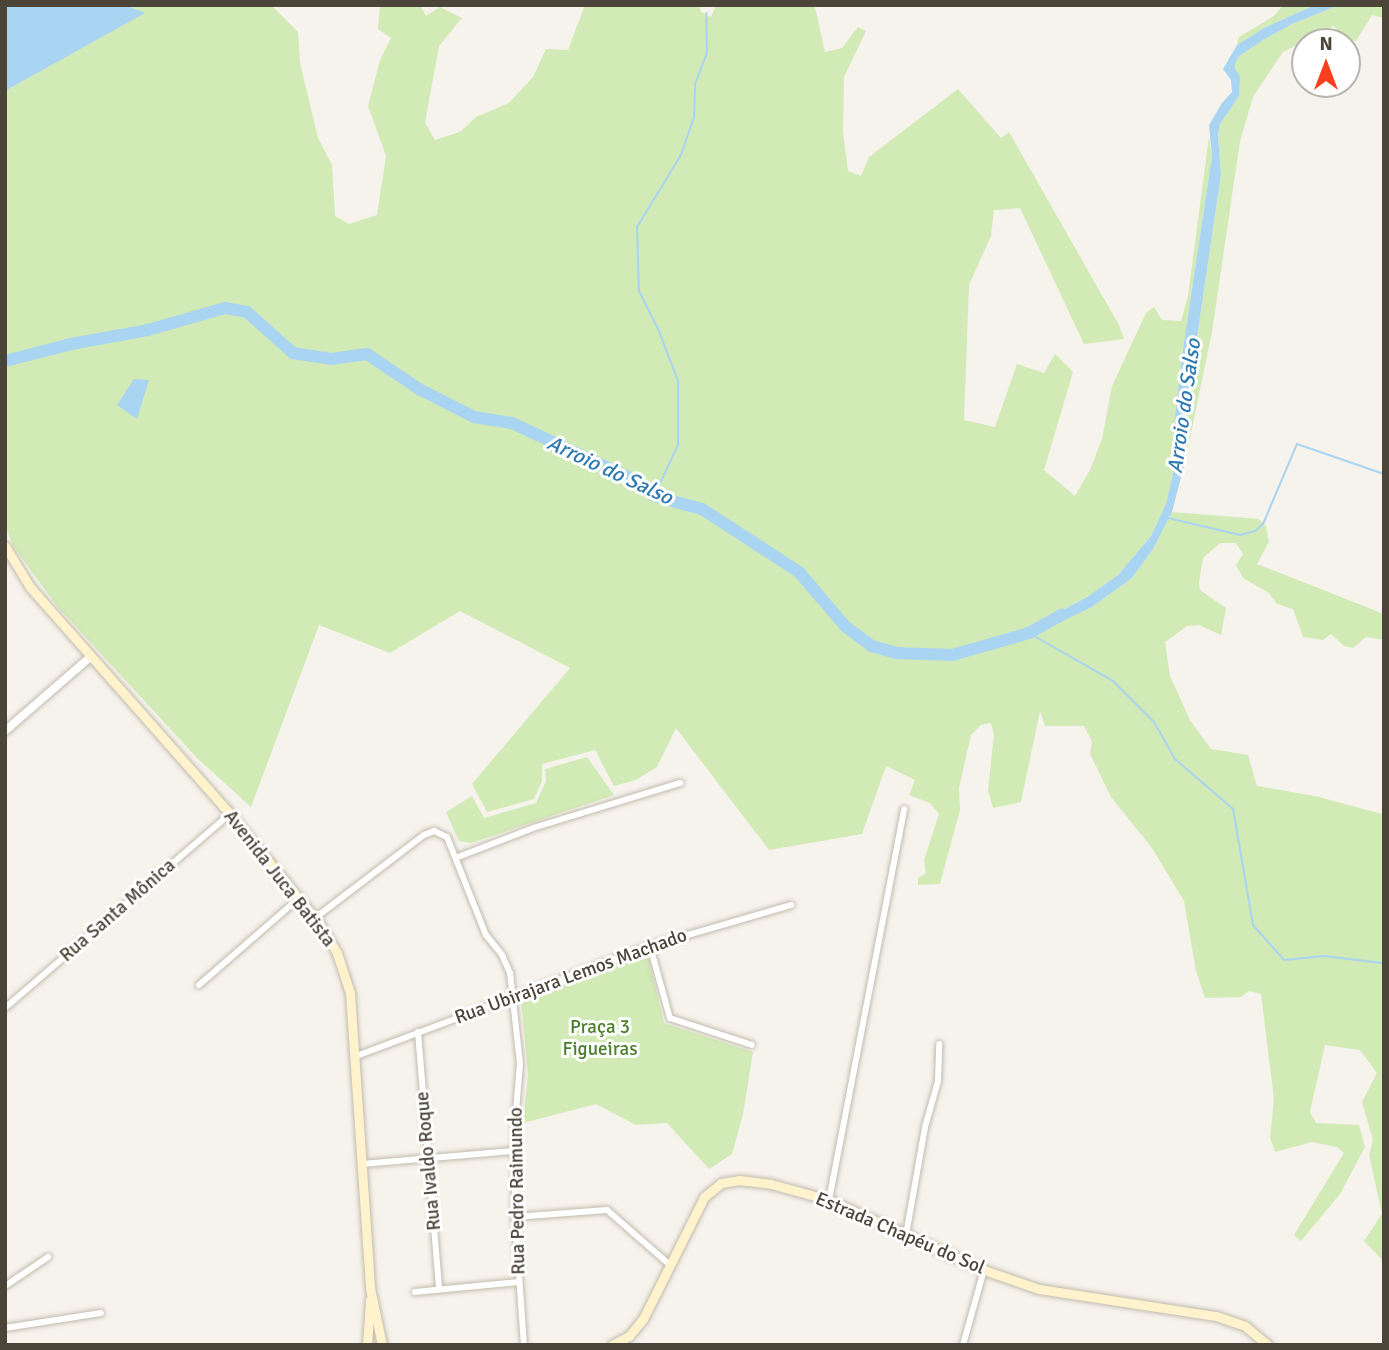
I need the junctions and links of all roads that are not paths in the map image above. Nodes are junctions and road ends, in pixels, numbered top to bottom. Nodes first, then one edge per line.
1 (5, 546) edge
2 (89, 658) junction
3 (5, 731) edge
4 (680, 783) dead end
5 (904, 809) dead end
6 (230, 814) junction
7 (458, 857) junction
8 (299, 898) junction
9 (791, 905) dead end
10 (315, 918) junction
11 (650, 946) junction
12 (199, 985) dead end
13 (514, 995) junction
14 (5, 1008) edge
15 (418, 1032) junction
16 (939, 1044) dead end
17 (752, 1045) dead end
18 (354, 1057) junction
19 (515, 1151) junction
20 (429, 1159) junction
21 (362, 1164) junction
22 (829, 1200) junction
23 (515, 1217) junction
24 (906, 1235) junction
25 (48, 1257) dead end
26 (670, 1265) junction
27 (985, 1270) junction
28 (520, 1282) junction
29 (5, 1286) edge
30 (370, 1288) junction
31 (439, 1289) junction
32 (415, 1292) dead end
33 (101, 1312) dead end
34 (5, 1328) edge
35 (367, 1345) edge
36 (382, 1345) edge
37 (524, 1345) edge
38 (612, 1345) edge
39 (963, 1345) edge
40 (1268, 1345) edge

1 - 2 main road, Avenida Juca Batista
2 - 3 street
2 - 6 main road, Avenida Juca Batista
4 - 7 street
5 - 22 street
6 - 8 main road, Avenida Juca Batista
6 - 14 street, Rua Santa Mônica
7 - 10 street, Rua Pedro Raimundo
7 - 13 street, Rua Pedro Raimundo
8 - 10 main road, Avenida Juca Batista
8 - 12 street
9 - 11 street, Rua Ubirajara Lemos Machado
10 - 18 main road, Avenida Juca Batista
11 - 13 street, Rua Ubirajara Lemos Machado
11 - 17 street
13 - 15 street, Rua Ubirajara Lemos Machado
13 - 19 street, Rua Pedro Raimundo
15 - 18 street, Rua Ubirajara Lemos Machado
15 - 20 street, Rua Ivaldo Roque
16 - 24 street
18 - 21 main road, Avenida Juca Batista
19 - 20 street
19 - 23 street, Rua Pedro Raimundo
20 - 21 street
20 - 31 street, Rua Ivaldo Roque
21 - 30 main road, Avenida Juca Batista
22 - 24 main road, Estrada Chapéu do Sol
22 - 26 main road, Estrada Chapéu do Sol
23 - 26 street
23 - 28 street, Rua Pedro Raimundo
24 - 27 main road, Estrada Chapéu do Sol
25 - 29 street
26 - 38 main road, Estrada Chapéu do Sol
27 - 39 street
27 - 40 main road, Estrada Chapéu do Sol
28 - 31 street
28 - 37 street, Rua Pedro Raimundo
30 - 35 main road, Avenida Juca Batista
30 - 36 main road, Avenida Juca Batista
31 - 32 street
33 - 34 street

